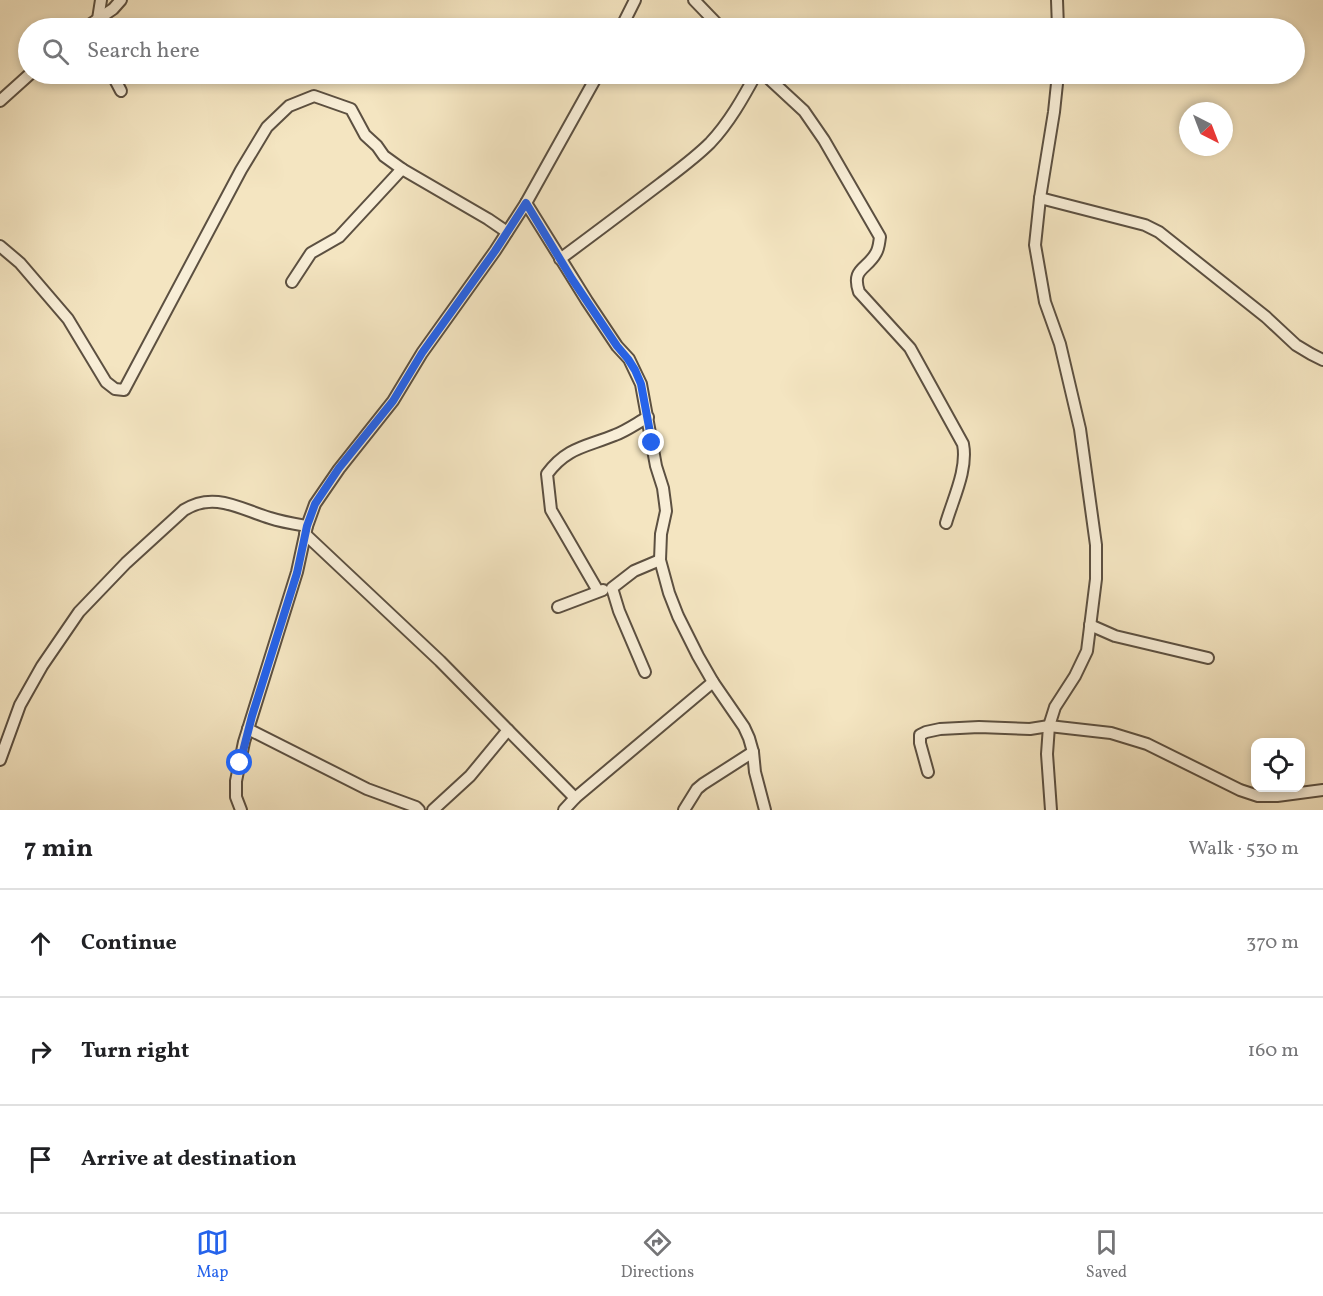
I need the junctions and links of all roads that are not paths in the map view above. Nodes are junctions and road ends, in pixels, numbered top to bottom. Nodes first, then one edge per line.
1 (101, 0) edge
2 (121, 0) edge
3 (635, 0) edge
4 (694, 0) edge
5 (1057, 0) edge
6 (99, 18) edge
7 (104, 18) edge
8 (626, 18) edge
9 (711, 18) edge
10 (1058, 18) edge
11 (19, 84) edge
12 (117, 84) edge
13 (592, 84) edge
14 (750, 84) edge
15 (775, 84) edge
16 (1057, 84) edge
17 (121, 91) dead end
18 (0, 101) edge
19 (402, 169) junction
20 (1040, 198) junction
21 (526, 203) junction
22 (507, 232) junction
23 (0, 246) edge
24 (560, 259) junction
25 (292, 282) dead end
26 (1323, 360) edge
27 (648, 417) junction
28 (946, 523) dead end
29 (306, 530) junction
30 (660, 560) junction
31 (612, 588) junction
32 (598, 591) junction
33 (558, 607) dead end
34 (1090, 625) junction
35 (1208, 658) dead end
36 (645, 672) dead end
37 (713, 682) junction
38 (1049, 726) junction
39 (248, 729) junction
40 (508, 730) junction
41 (753, 752) junction
42 (0, 760) edge
43 (928, 772) dead end
44 (1323, 790) edge
45 (575, 798) junction
46 (241, 810) edge
47 (419, 810) edge
48 (433, 810) edge
49 (564, 810) edge
50 (684, 810) edge
51 (765, 810) edge
52 (1051, 810) edge

1 - 6 street
2 - 7 street
3 - 8 street
4 - 9 street
5 - 10 street
11 - 18 street
12 - 17 street
13 - 21 street
14 - 24 street
15 - 28 street
16 - 20 street
19 - 22 street
19 - 23 street
19 - 25 street
20 - 26 street
20 - 34 street
21 - 22 street
21 - 24 street
22 - 29 street
24 - 27 street
27 - 30 street
27 - 32 street
29 - 39 street
29 - 40 street
29 - 42 street
30 - 31 street
30 - 37 street
31 - 32 street
31 - 36 street
32 - 33 street
34 - 35 street
34 - 38 street
37 - 41 street
37 - 45 street
38 - 43 street
38 - 44 street
38 - 52 street
39 - 46 street
39 - 47 street
40 - 45 street
40 - 48 street
41 - 50 street
41 - 51 street
45 - 49 street

